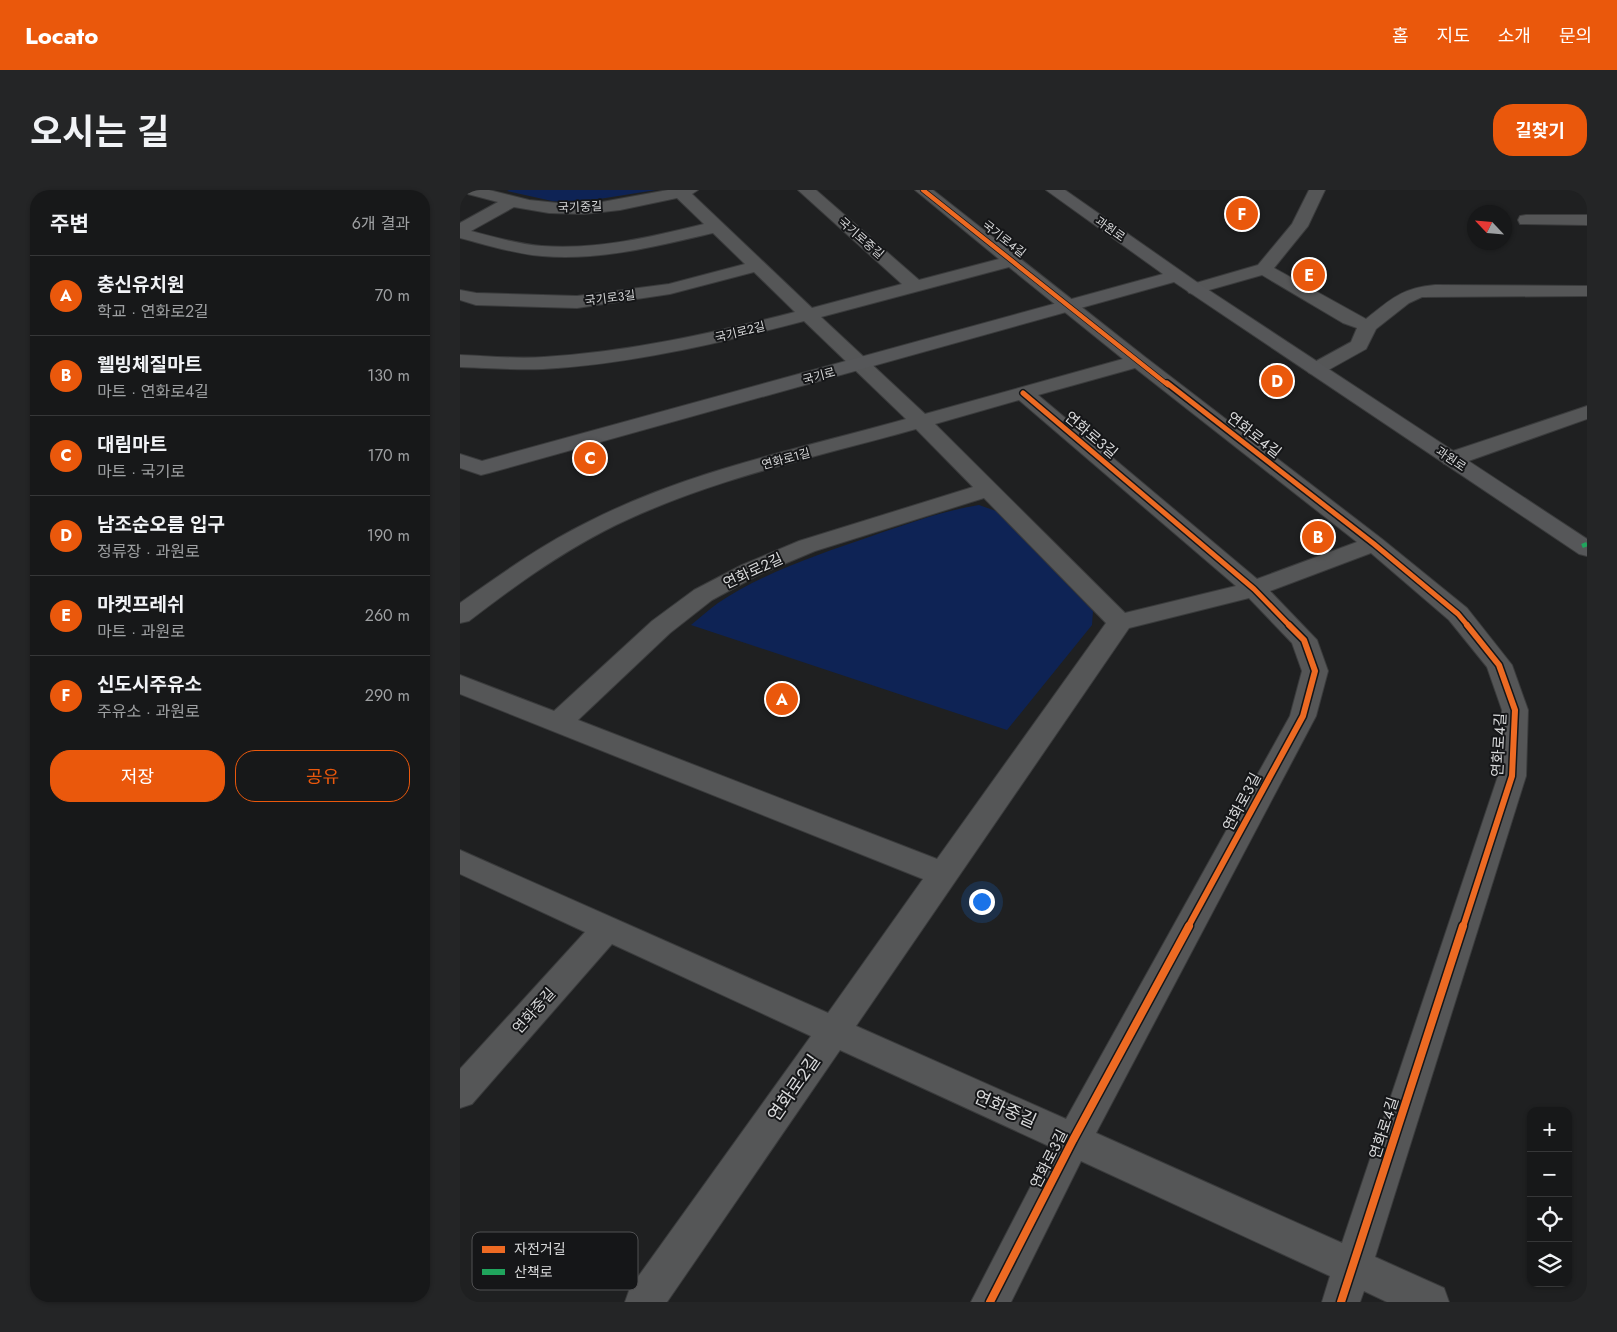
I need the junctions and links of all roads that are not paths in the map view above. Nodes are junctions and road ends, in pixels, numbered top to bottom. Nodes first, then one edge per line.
1 (470, 190) edge
2 (806, 190) edge
3 (923, 190) edge
4 (1054, 190) edge
5 (1317, 190) edge
6 (685, 191) edge
7 (514, 200) junction
8 (1526, 220) dead end
9 (1587, 220) edge
10 (715, 226) junction
11 (460, 231) edge
12 (1013, 261) junction
13 (757, 266) junction
14 (1264, 269) junction
15 (1177, 276) junction
16 (916, 287) junction
17 (1195, 288) junction
18 (1587, 291) edge
19 (460, 296) edge
20 (1070, 306) junction
21 (808, 315) junction
22 (1368, 326) junction
23 (460, 361) edge
24 (1138, 361) junction
25 (860, 365) junction
26 (1316, 369) junction
27 (1022, 393) junction
28 (1587, 412) edge
29 (921, 422) junction
30 (1452, 459) junction
31 (460, 460) edge
32 (481, 468) junction
33 (460, 483) edge
34 (988, 490) junction
35 (1374, 544) junction
36 (1585, 547) edge
37 (1254, 589) junction
38 (460, 615) edge
39 (1120, 622) junction
40 (460, 684) edge
41 (558, 722) junction
42 (460, 861) edge
43 (943, 874) junction
44 (607, 928) junction
45 (834, 1031) junction
46 (460, 1093) edge
47 (1073, 1140) junction
48 (1352, 1267) junction
49 (644, 1302) edge
50 (990, 1302) edge
51 (1341, 1302) edge
52 (1430, 1302) edge

1 - 7 street, 국기중길
2 - 16 street, 국기로중길
3 - 12 street, 국기로4길
4 - 15 main road, 과원로
5 - 14 street
6 - 7 street, 국기중길
6 - 10 street
7 - 11 street
8 - 9 street
10 - 11 street
10 - 13 street
12 - 16 street, 국기로2길
12 - 20 street, 국기로4길
13 - 19 street, 국기로3길
13 - 21 street
14 - 17 street
14 - 22 street
15 - 17 main road, 과원로
15 - 20 main road, 국기로
16 - 21 street, 국기로2길
17 - 26 main road, 과원로
18 - 22 street
20 - 24 street, 연화로4길
20 - 25 main road, 국기로
21 - 23 street, 국기로2길
21 - 25 street
22 - 26 street
24 - 27 street, 연화로1길
24 - 35 street, 연화로4길
25 - 29 street
25 - 32 main road, 국기로
26 - 30 main road, 과원로
27 - 29 street, 연화로1길
27 - 37 street, 연화로3길
28 - 30 street
29 - 34 street
29 - 38 street, 연화로1길
30 - 36 main road, 과원로
31 - 32 main road
32 - 33 main road
34 - 39 street
34 - 41 street, 연화로2길
35 - 37 street
35 - 48 street, 연화로4길
37 - 39 street
37 - 47 street, 연화로3길
39 - 43 street, 연화로2길
40 - 41 street
41 - 43 street
42 - 44 street, 연화중길
43 - 45 street, 연화로2길
44 - 45 street, 연화중길
44 - 46 street, 연화중길
45 - 47 street, 연화중길
45 - 49 street, 연화로2길
47 - 48 street, 연화중길
47 - 50 street, 연화로3길
48 - 51 street, 연화로4길
48 - 52 street, 연화중길

